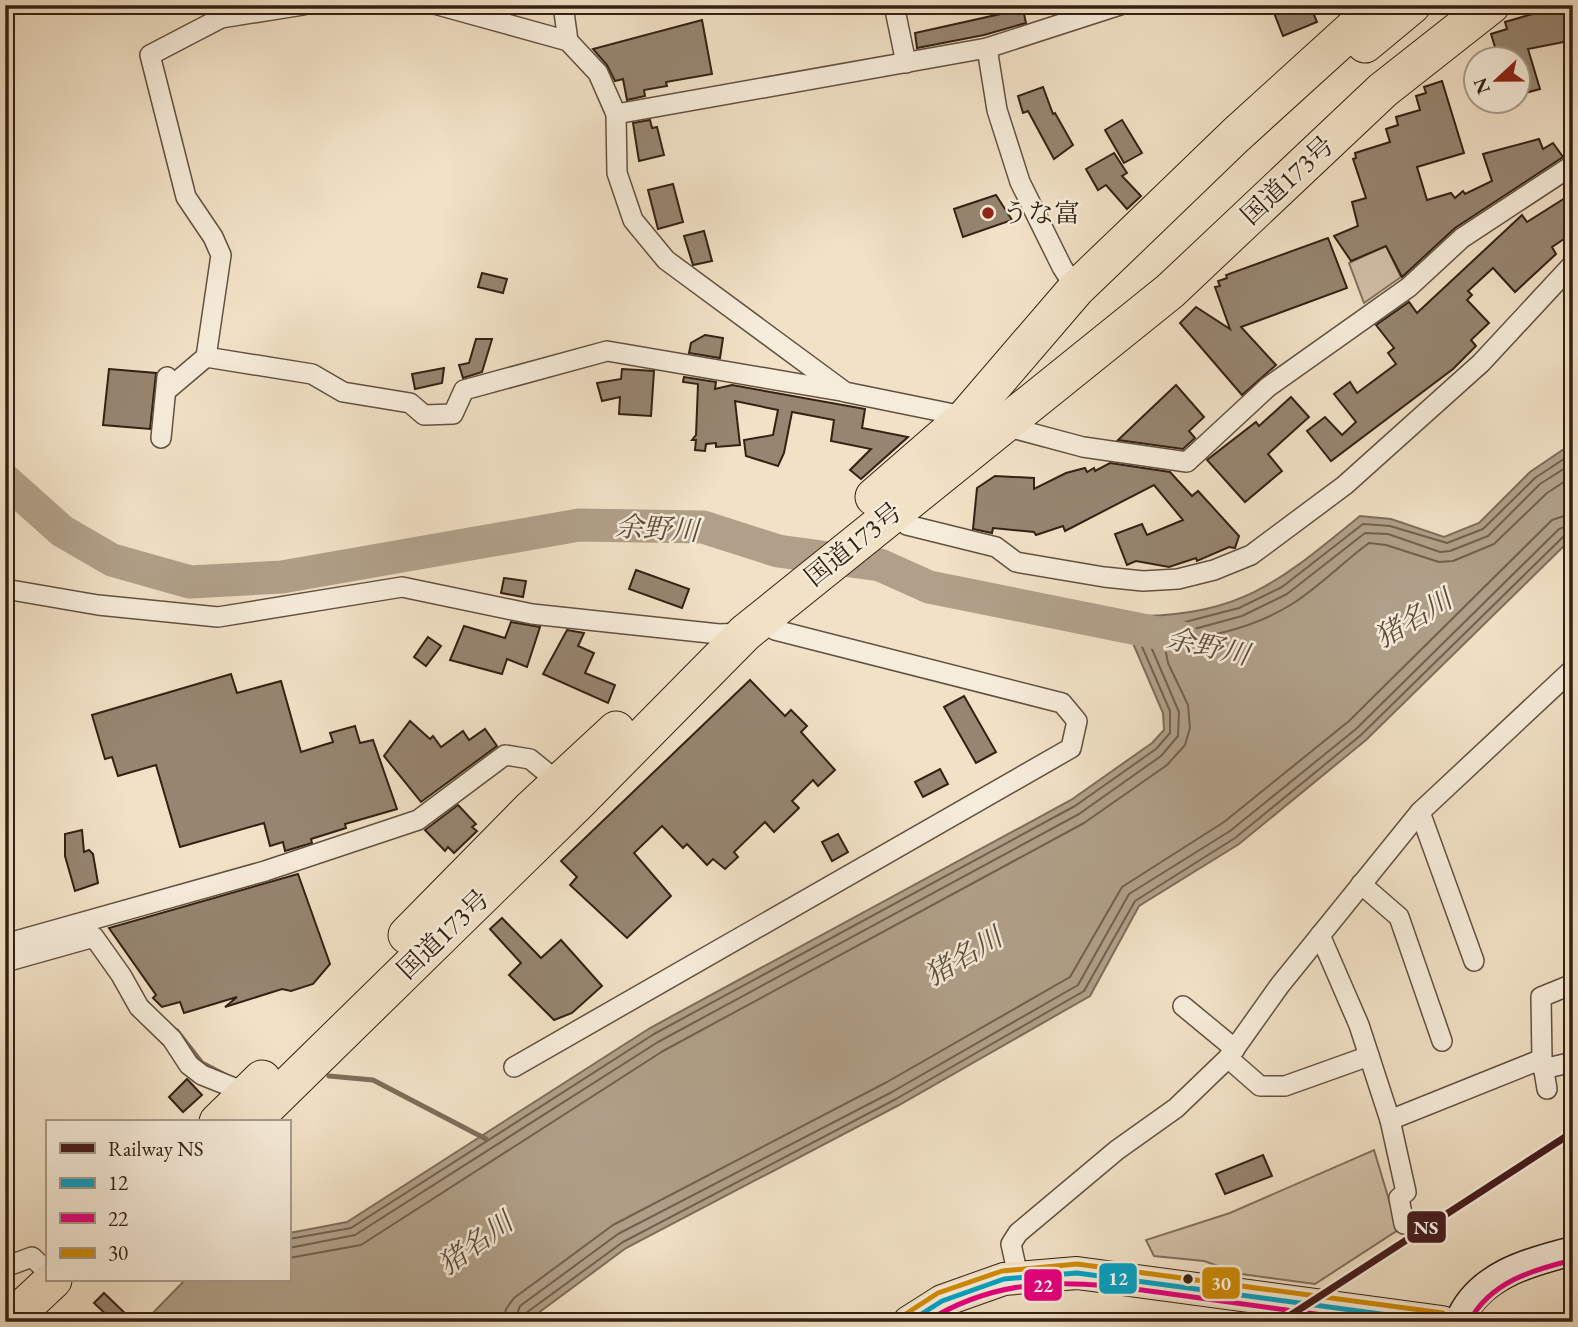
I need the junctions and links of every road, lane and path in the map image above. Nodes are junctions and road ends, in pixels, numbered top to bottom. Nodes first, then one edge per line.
1 (303, 5) edge
2 (438, 5) edge
3 (563, 5) edge
4 (894, 5) edge
5 (1120, 5) edge
6 (1379, 5) edge
7 (1412, 5) edge
8 (1454, 5) edge
9 (1490, 5) edge
10 (221, 12) edge
11 (568, 41) junction
12 (987, 48) junction
13 (906, 63) junction
14 (616, 114) junction
15 (1278, 141) junction
16 (1573, 165) edge
17 (1573, 264) edge
18 (1076, 289) junction
19 (206, 357) junction
20 (845, 392) junction
21 (993, 413) junction
22 (161, 438) dead end
23 (907, 525) dead end
24 (5, 589) edge
25 (752, 622) junction
26 (1573, 668) edge
27 (568, 793) junction
28 (1420, 812) junction
29 (1361, 884) junction
30 (1320, 935) junction
31 (5, 944) edge
32 (1474, 961) dead end
33 (5, 962) edge
34 (1573, 984) edge
35 (1183, 1006) dead end
36 (1442, 1041) dead end
37 (1232, 1054) junction
38 (1369, 1056) junction
39 (1573, 1062) edge
40 (514, 1067) dead end
41 (1544, 1073) junction
42 (249, 1108) edge
43 (222, 1120) edge
44 (1390, 1120) junction
45 (1409, 1223) dead end
46 (1573, 1251) edge
47 (5, 1267) edge
48 (46, 1268) edge
49 (1018, 1276) junction
50 (59, 1282) edge
51 (61, 1282) edge
52 (1429, 1321) edge
53 (8, 1322) edge
54 (43, 1322) edge
55 (909, 1322) edge
56 (1459, 1322) edge

1 - 10 street
2 - 11 street
3 - 11 street
4 - 13 street
5 - 12 street
6 - 18 highway, 国道173号
7 - 15 highway
8 - 15 highway
9 - 21 highway, 国道173号
10 - 19 street
11 - 14 street
12 - 13 street
12 - 18 street
13 - 14 street
14 - 20 street
15 - 21 highway
16 - 21 street
17 - 23 street
18 - 21 highway, 国道173号
19 - 20 street
19 - 22 street
20 - 21 street
21 - 25 highway, 国道173号
24 - 25 street
25 - 27 highway, 国道173号
25 - 40 street
26 - 28 street
27 - 31 street
27 - 42 highway, 国道173号
28 - 29 street
28 - 32 street
29 - 30 street
29 - 36 street
30 - 37 street
30 - 38 street
33 - 42 street
34 - 41 street
35 - 37 street
37 - 38 street
37 - 49 street
38 - 44 street
39 - 41 street
41 - 44 street
42 - 43 highway, 国道173号
44 - 45 street
46 - 56 street
47 - 48 street
49 - 52 main road
49 - 55 main road
50 - 53 highway
51 - 54 highway

